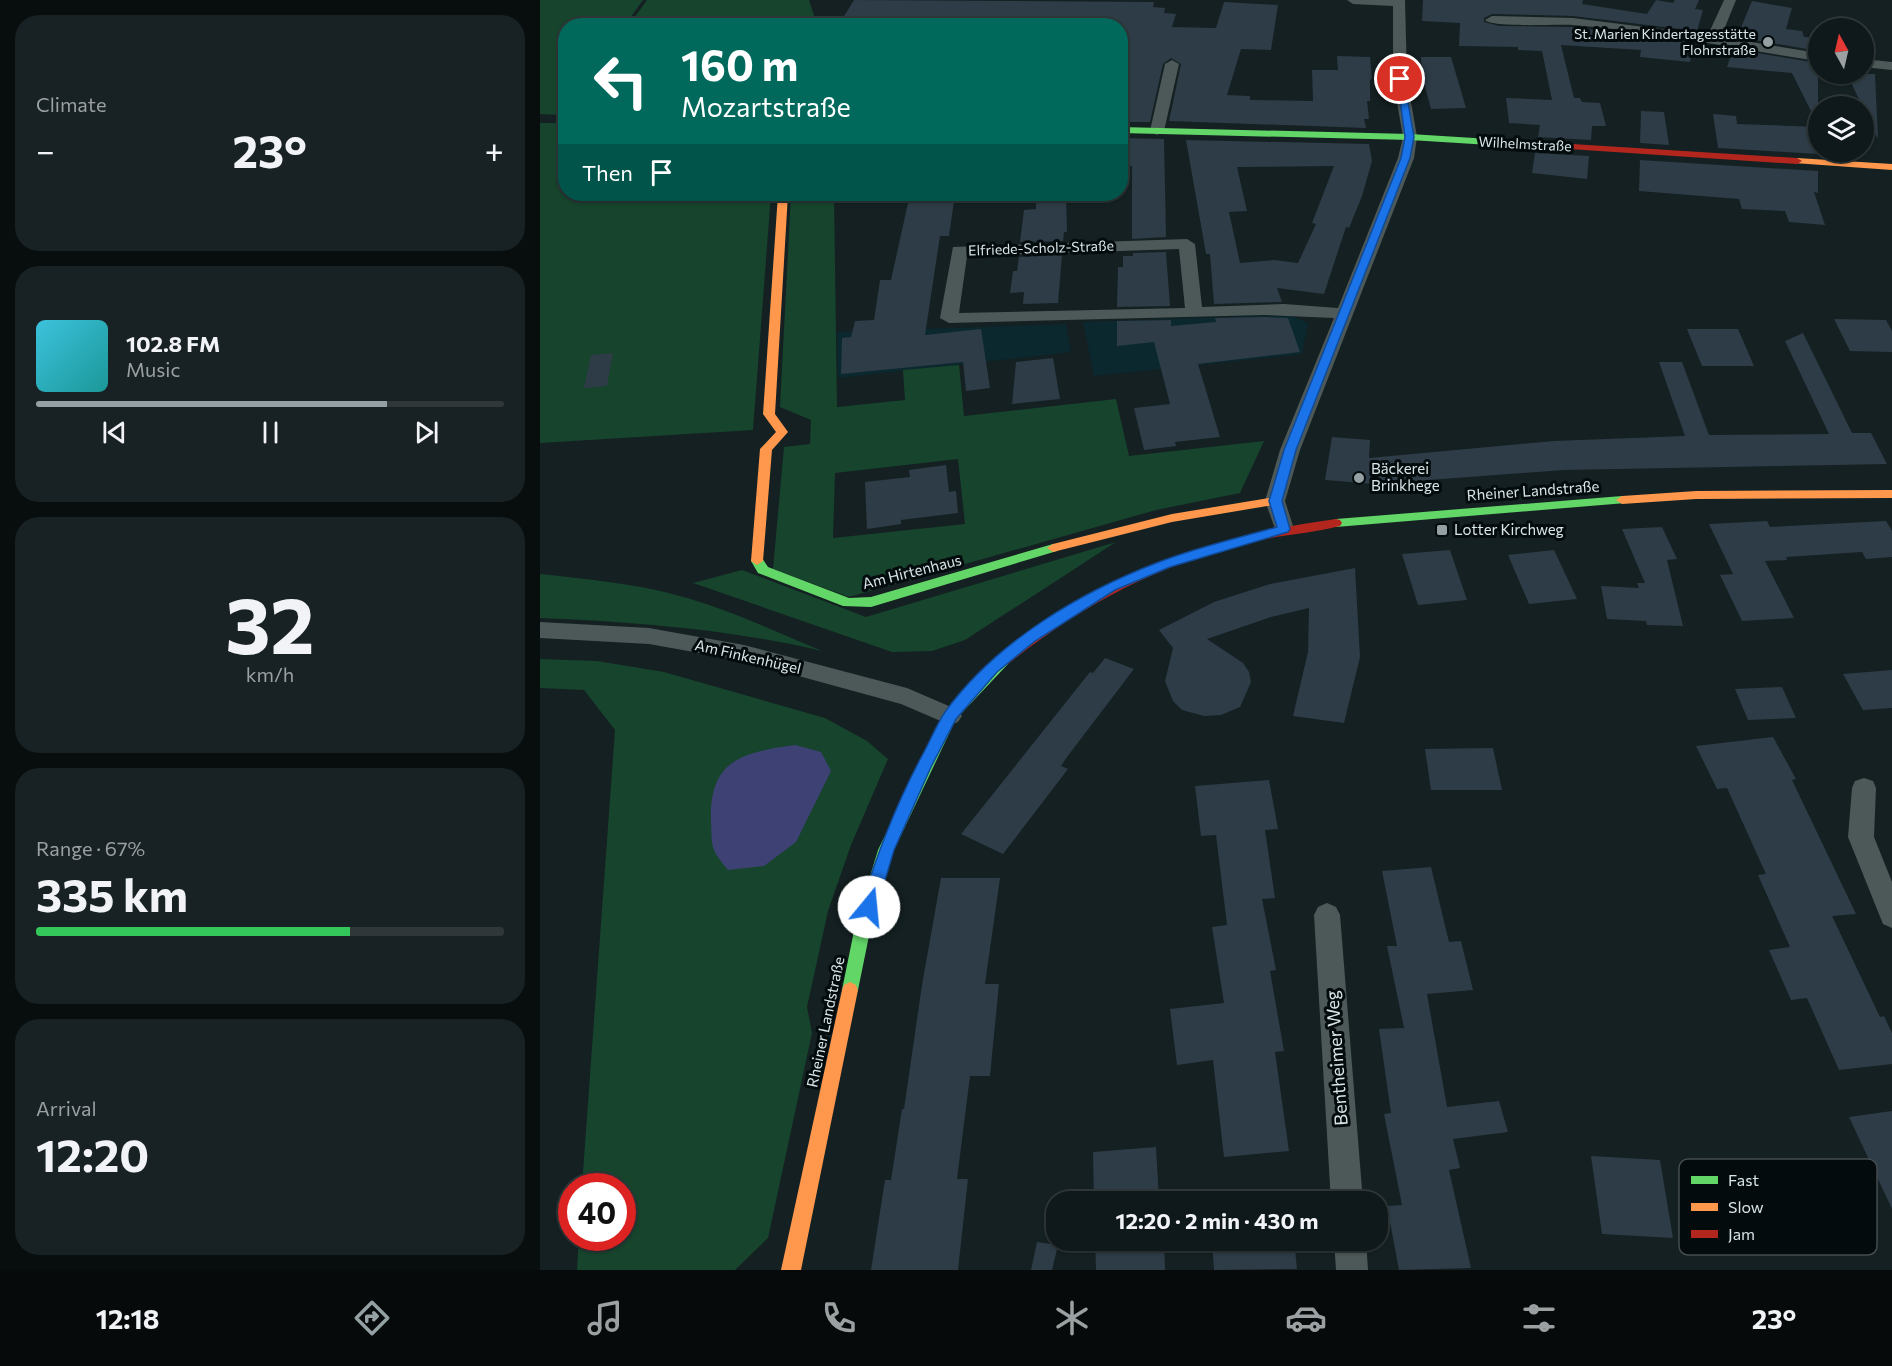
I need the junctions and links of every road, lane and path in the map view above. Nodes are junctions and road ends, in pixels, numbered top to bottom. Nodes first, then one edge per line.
1 (1353, 0) edge
2 (1730, 0) edge
3 (1399, 1) edge
4 (1492, 20) dead end
5 (1713, 40) junction
6 (1808, 55) edge
7 (1172, 64) dead end
8 (1874, 64) edge
9 (1892, 66) edge
10 (1128, 130) edge
11 (1157, 130) junction
12 (1410, 137) junction
13 (1892, 167) edge
14 (783, 201) edge
15 (1194, 312) junction
16 (1344, 314) junction
17 (1892, 494) edge
18 (1275, 501) junction
19 (1284, 529) junction
20 (540, 630) edge
21 (950, 716) junction
22 (1864, 788) dead end
23 (1327, 915) dead end
24 (1892, 916) edge
25 (1346, 1191) edge
26 (1351, 1251) edge
27 (791, 1270) edge
28 (1352, 1270) edge

1 - 3 street
2 - 5 street
3 - 12 street
4 - 5 street
5 - 6 street
7 - 11 street
8 - 9 street
10 - 11 street, Wilhelmstraße
11 - 12 street, Wilhelmstraße
12 - 13 street, Wilhelmstraße
12 - 16 street
14 - 18 street, Am Hirtenhaus
15 - 15 street, Elfriede-Scholz-Straße
15 - 16 street, Elfriede-Scholz-Straße
16 - 18 street
17 - 19 street, Rheiner Landstraße
18 - 19 street
19 - 21 street, Rheiner Landstraße
20 - 21 street, Am Finkenhügel
21 - 27 street, Rheiner Landstraße
22 - 24 street
23 - 25 street, Bentheimer Weg
26 - 28 street

